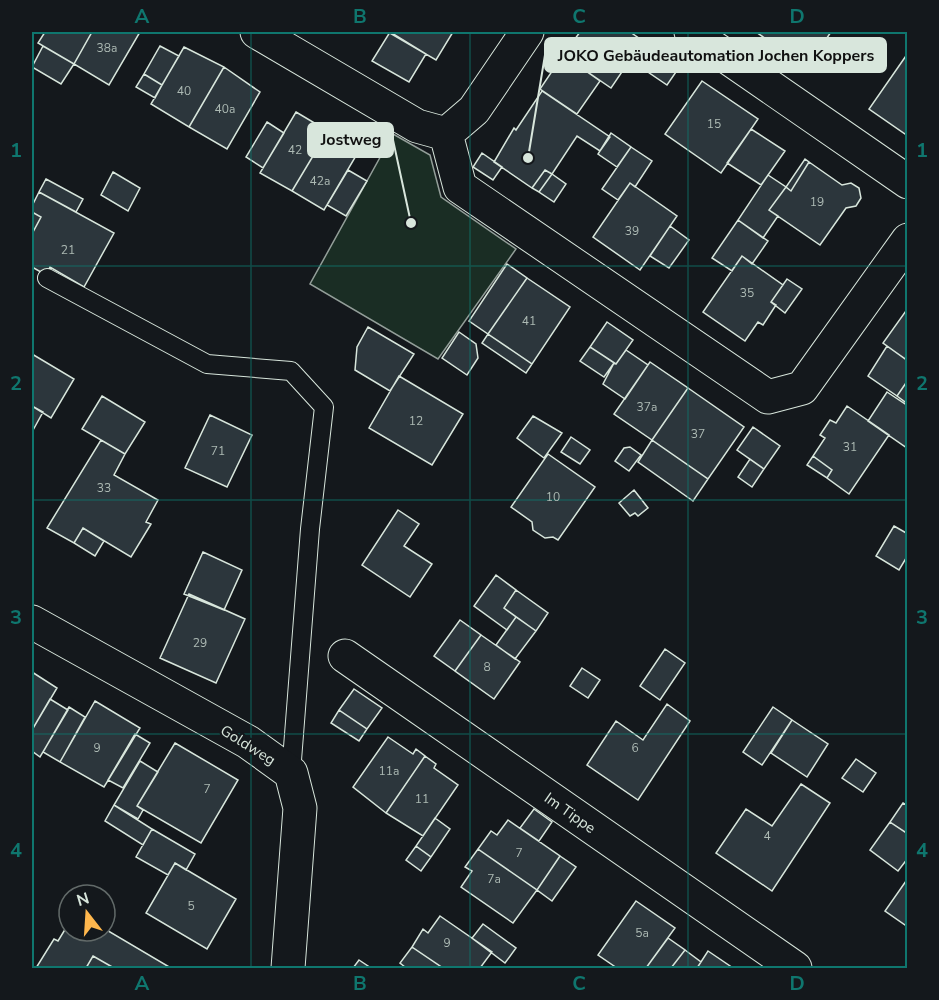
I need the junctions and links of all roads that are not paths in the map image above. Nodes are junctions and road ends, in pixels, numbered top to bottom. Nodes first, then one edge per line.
1 (257, 32) edge
2 (527, 32) edge
3 (691, 32) edge
4 (446, 134) junction
5 (908, 182) edge
6 (908, 240) edge
7 (47, 278) dead end
8 (32, 622) edge
9 (345, 656) dead end
10 (291, 773) junction
11 (288, 969) edge
12 (795, 969) edge

1 - 4 street
2 - 4 street
3 - 5 street
4 - 6 street
7 - 10 lane
8 - 10 street, Goldweg
9 - 12 street, Im Tippe
10 - 11 street, Goldweg

